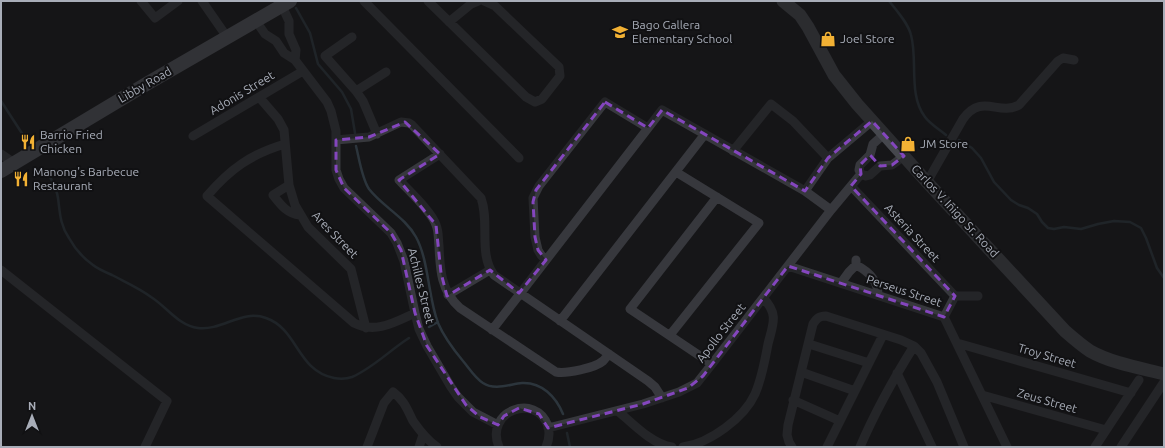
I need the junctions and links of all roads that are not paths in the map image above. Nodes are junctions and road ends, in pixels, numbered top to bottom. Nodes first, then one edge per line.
1 (141, 1) edge
2 (178, 1) edge
3 (202, 1) edge
4 (364, 1) edge
5 (428, 1) edge
6 (478, 1) edge
7 (484, 1) edge
8 (783, 1) edge
9 (286, 3) edge
10 (256, 21) junction
11 (449, 22) junction
12 (289, 34) junction
13 (227, 37) junction
14 (352, 37) dead end
15 (276, 41) junction
16 (295, 60) junction
17 (1074, 60) dead end
18 (304, 70) junction
19 (386, 72) dead end
20 (356, 91) junction
21 (259, 97) junction
22 (872, 120) junction
23 (648, 128) junction
24 (377, 134) junction
25 (705, 134) junction
26 (884, 134) junction
27 (193, 136) dead end
28 (336, 140) junction
29 (285, 144) junction
30 (733, 150) junction
31 (1, 154) edge
32 (440, 154) junction
33 (870, 155) junction
34 (904, 156) junction
35 (519, 158) dead end
36 (828, 158) junction
37 (14, 163) junction
38 (880, 166) junction
39 (1, 171) edge
40 (676, 172) junction
41 (861, 174) junction
42 (927, 182) junction
43 (289, 185) junction
44 (851, 186) junction
45 (805, 191) junction
46 (716, 197) junction
47 (831, 210) junction
48 (300, 215) junction
49 (546, 260) junction
50 (788, 266) junction
51 (1, 270) edge
52 (490, 270) junction
53 (841, 283) junction
54 (519, 293) junction
55 (448, 295) junction
56 (878, 295) junction
57 (955, 296) junction
58 (978, 296) dead end
59 (763, 298) junction
60 (414, 313) junction
61 (944, 316) junction
62 (560, 321) junction
63 (366, 328) junction
64 (492, 330) junction
65 (670, 335) junction
66 (883, 335) junction
67 (957, 343) junction
68 (809, 344) junction
69 (914, 346) junction
70 (609, 354) junction
71 (869, 363) junction
72 (712, 364) junction
73 (801, 372) junction
74 (897, 373) junction
75 (1164, 374) edge
76 (1139, 380) dead end
77 (1164, 382) edge
78 (855, 391) junction
79 (1130, 393) junction
80 (982, 395) junction
81 (662, 398) junction
82 (793, 400) junction
83 (618, 411) junction
84 (840, 421) junction
85 (498, 425) junction
86 (548, 428) junction
87 (1106, 430) junction
88 (423, 435) junction
89 (929, 446) edge
90 (1009, 446) edge
91 (145, 447) edge
92 (367, 447) edge
93 (419, 447) edge
94 (437, 447) edge
95 (499, 447) edge
96 (546, 447) edge
97 (672, 447) edge
98 (683, 447) edge
99 (792, 447) edge
100 (828, 447) edge
101 (860, 447) edge
102 (964, 447) edge
103 (1095, 447) edge
104 (1121, 447) edge

1 - 2 street
3 - 13 street
4 - 35 street
5 - 11 street
6 - 11 street
7 - 11 street
8 - 22 main road, Carlos V. Iñigo Sr. Road
9 - 10 main road, Libby Road
9 - 12 street
10 - 13 main road, Libby Road
10 - 15 street, Achilles Street
12 - 15 street
12 - 16 street
13 - 37 main road, Libby Road
14 - 20 street
15 - 16 street, Achilles Street
16 - 18 street, Achilles Street
17 - 42 street
18 - 21 street, Adonis Street
18 - 28 street, Achilles Street
19 - 20 street
20 - 24 street
21 - 27 street, Adonis Street
21 - 29 street, Ares Street
22 - 26 main road, Carlos V. Iñigo Sr. Road
22 - 36 street
23 - 25 street
23 - 49 street
23 - 49 street
24 - 28 street
24 - 32 street
25 - 30 street
25 - 40 street
26 - 33 street, Apollo Street
26 - 34 main road, Carlos V. Iñigo Sr. Road
28 - 60 street, Achilles Street
29 - 43 street, Ares Street
29 - 63 street
30 - 36 street
30 - 45 street
31 - 37 street
32 - 52 street
32 - 55 street
33 - 38 street
33 - 41 street, Apollo Street
34 - 38 street
34 - 42 main road, Carlos V. Iñigo Sr. Road
36 - 45 street
37 - 39 main road, Libby Road
38 - 41 street
40 - 46 street
40 - 62 street
41 - 44 street, Apollo Street
42 - 75 main road, Carlos V. Iñigo Sr. Road
43 - 48 street, Ares Street
43 - 48 street
44 - 47 street, Apollo Street
44 - 57 street, Asteria Street
45 - 47 street
46 - 65 street
46 - 65 street
47 - 50 street, Apollo Street
48 - 63 street, Ares Street
49 - 54 street
50 - 53 street, Perseus Street
50 - 59 street, Apollo Street
51 - 91 street
52 - 54 street
52 - 55 street
53 - 56 street, Perseus Street
53 - 56 street
54 - 62 street
54 - 64 street
55 - 64 street
56 - 61 street, Perseus Street
57 - 58 street
57 - 61 street
59 - 72 street, Apollo Street
59 - 98 street
60 - 63 street
60 - 85 street, Achilles Street
61 - 67 street, Perseus Street
62 - 70 street
64 - 70 street
65 - 72 street
66 - 68 street
66 - 69 street
66 - 71 street
67 - 79 street, Troy Street
67 - 80 street, Perseus Street
68 - 71 street
68 - 73 street
69 - 74 street
69 - 102 street
70 - 81 street
71 - 78 street
72 - 81 street, Apollo Street
73 - 78 street
73 - 82 street
74 - 89 street
74 - 101 street
76 - 79 street
77 - 104 street
78 - 84 street
79 - 87 street
80 - 87 street, Zeus Street
80 - 90 street, Perseus Street
81 - 83 street, Apollo Street
82 - 84 street
82 - 99 street
83 - 86 street, Apollo Street
83 - 97 street
84 - 100 street
85 - 86 street
85 - 95 street
86 - 96 street
87 - 103 street
88 - 92 street
88 - 93 street
88 - 94 street

